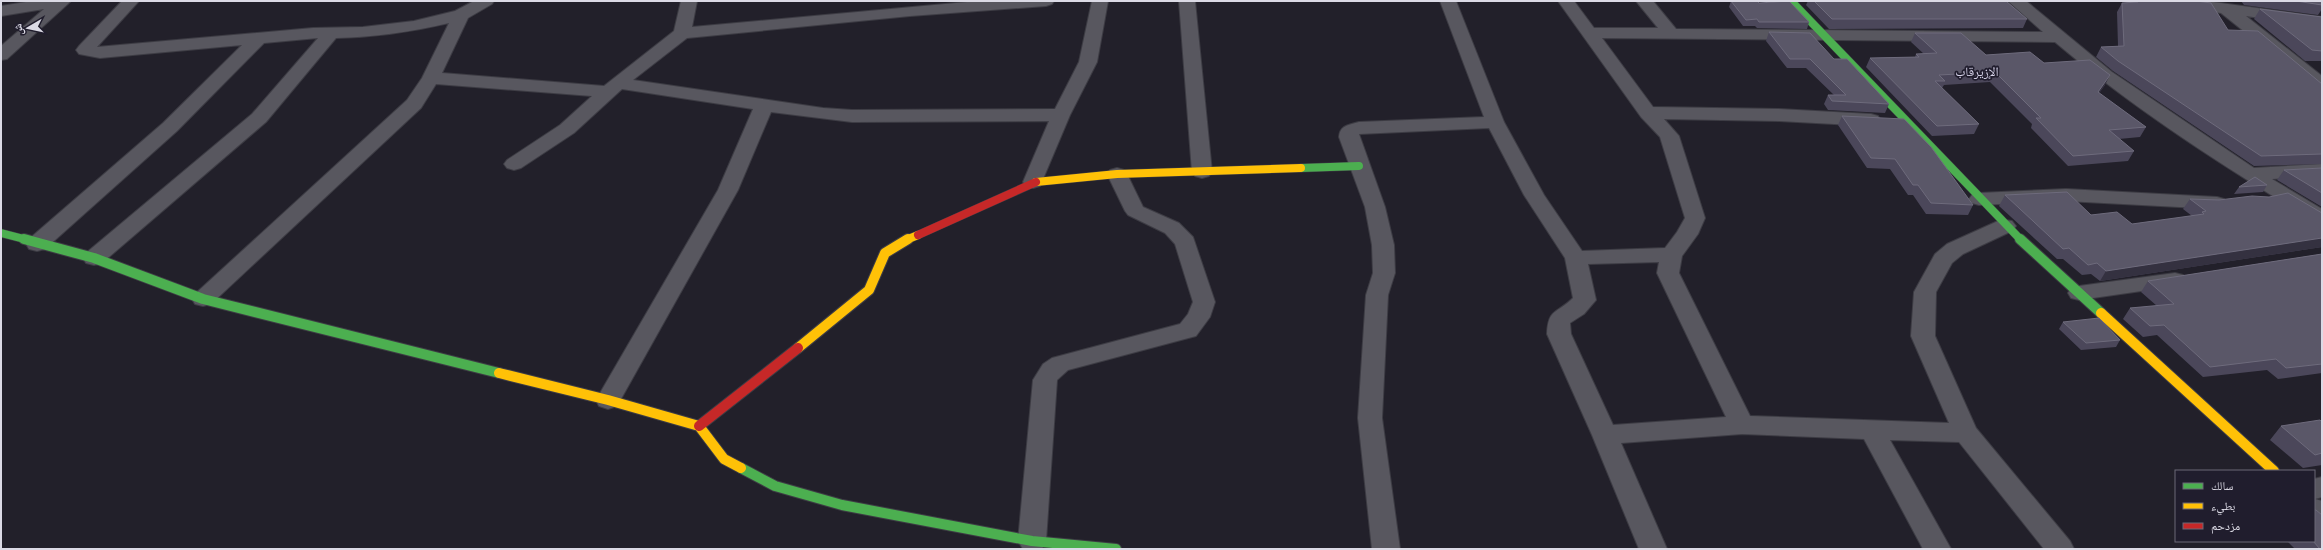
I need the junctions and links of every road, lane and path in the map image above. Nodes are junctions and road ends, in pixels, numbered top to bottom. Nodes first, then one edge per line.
1 (62, 1) edge
2 (131, 1) edge
3 (486, 1) edge
4 (689, 1) edge
5 (1046, 1) edge
6 (1100, 1) edge
7 (1187, 1) edge
8 (1448, 1) edge
9 (1566, 1) edge
10 (1644, 1) edge
11 (1791, 1) edge
12 (2016, 1) edge
13 (2170, 1) edge
14 (2221, 5) edge
15 (1, 11) edge
16 (461, 15) junction
17 (2322, 22) edge
18 (331, 33) junction
19 (682, 33) junction
20 (1589, 33) junction
21 (1671, 34) junction
22 (1824, 36) junction
23 (2058, 37) junction
24 (258, 39) junction
25 (1, 55) edge
26 (432, 78) junction
27 (2322, 85) edge
28 (613, 88) junction
29 (764, 105) junction
30 (1648, 113) junction
31 (1061, 115) junction
32 (1904, 121) junction
33 (1495, 122) junction
34 (514, 164) dead end
35 (1359, 166) junction
36 (2322, 170) edge
37 (1202, 172) junction
38 (1118, 174) junction
39 (2250, 174) junction
40 (1033, 182) junction
41 (2284, 195) junction
42 (1979, 199) junction
43 (2322, 218) edge
44 (2005, 226) junction
45 (1, 233) edge
46 (37, 244) junction
47 (1671, 255) junction
48 (94, 258) junction
49 (1576, 258) junction
50 (2199, 276) edge
51 (2079, 294) junction
52 (204, 299) junction
53 (608, 400) junction
54 (1742, 425) junction
55 (699, 426) junction
56 (1873, 431) junction
57 (1966, 433) junction
58 (1605, 435) junction
59 (2273, 470) edge
60 (1032, 541) junction
61 (1116, 549) edge
62 (1386, 549) edge
63 (1653, 549) edge
64 (1937, 549) edge
65 (2060, 549) edge

1 - 15 street
1 - 25 street
2 - 24 street
3 - 16 street
4 - 19 street
5 - 19 street
6 - 31 street
7 - 37 street
8 - 33 street
9 - 20 street
10 - 21 street
11 - 22 street
12 - 23 street
13 - 14 street
14 - 17 street
14 - 27 street
16 - 18 street
16 - 26 street
18 - 24 street
18 - 48 street
19 - 28 street
20 - 21 street
20 - 30 street
21 - 22 street
22 - 23 street
22 - 32 street
23 - 39 street
24 - 46 street
26 - 28 street
26 - 52 street
28 - 29 street
28 - 34 street
29 - 31 street
29 - 53 street
30 - 32 street
30 - 47 street
31 - 40 street
32 - 42 street
33 - 35 street
33 - 49 street
35 - 37 street
35 - 62 street
36 - 39 street
37 - 38 street
38 - 40 street
38 - 60 street
39 - 41 street
40 - 55 street
41 - 42 street
41 - 43 street
42 - 44 street
44 - 51 street
44 - 57 street
45 - 46 street
46 - 48 street
47 - 49 street
47 - 54 street
48 - 52 street
49 - 58 street
50 - 51 street
51 - 59 street
52 - 53 street
53 - 55 street
54 - 56 street
54 - 58 street
55 - 60 street
56 - 57 street
56 - 64 street
57 - 65 street
58 - 63 street
60 - 61 street

